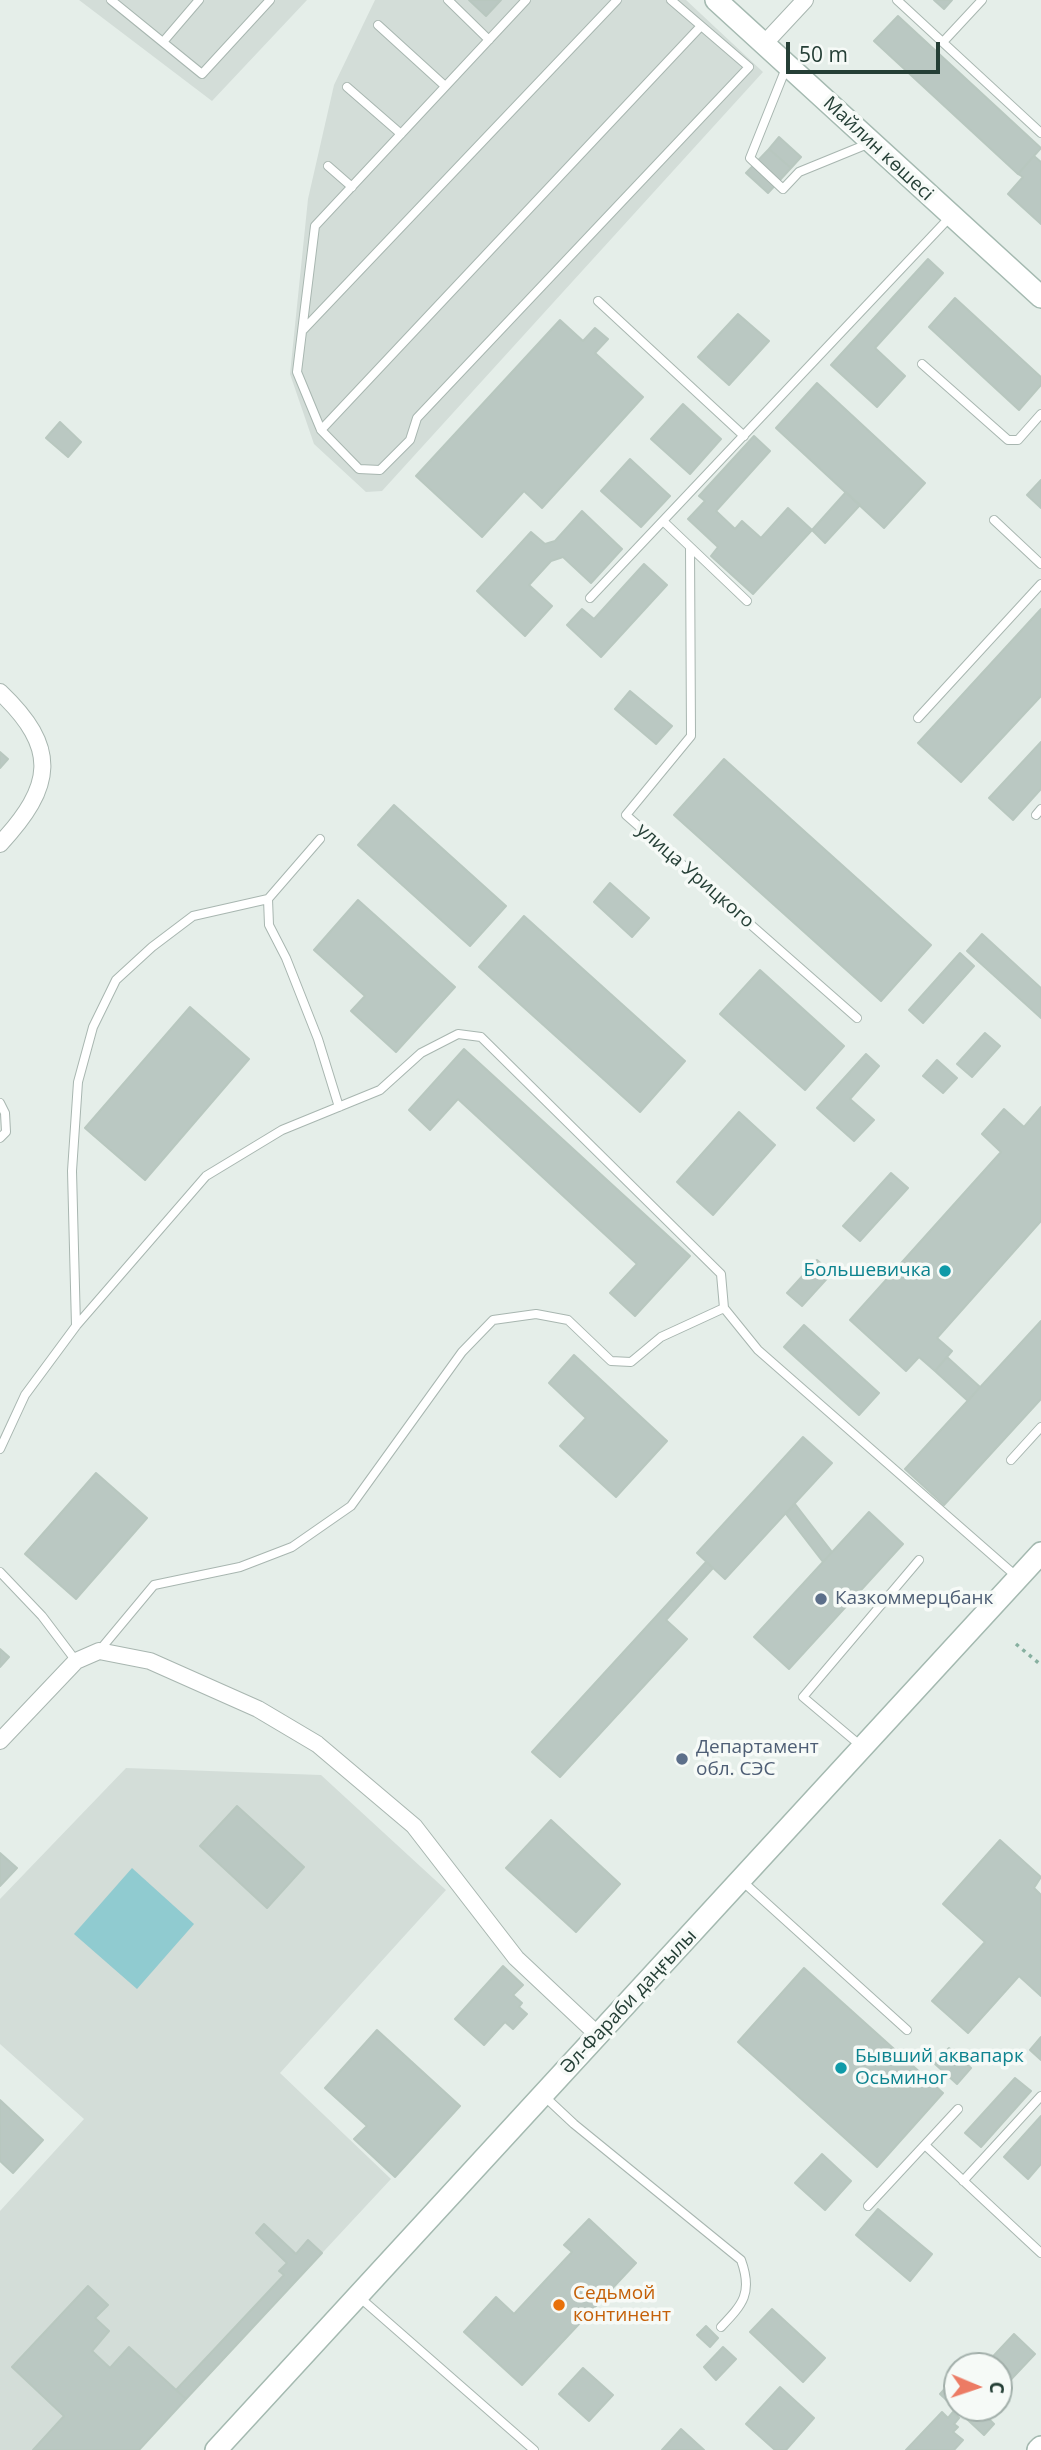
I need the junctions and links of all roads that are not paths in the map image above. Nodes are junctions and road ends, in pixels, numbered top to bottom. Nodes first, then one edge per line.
1 (111, 0) edge
2 (199, 0) edge
3 (270, 0) edge
4 (448, 0) edge
5 (526, 0) edge
6 (617, 0) edge
7 (671, 0) edge
8 (716, 0) edge
9 (805, 0) edge
10 (897, 0) edge
11 (982, 0) edge
12 (123, 3) edge
13 (378, 25) dead end
14 (701, 26) junction
15 (489, 40) junction
16 (163, 42) junction
17 (943, 42) junction
18 (764, 44) junction
19 (787, 65) junction
20 (445, 86) junction
21 (347, 87) dead end
22 (1041, 133) edge
23 (401, 134) junction
24 (872, 143) junction
25 (328, 166) dead end
26 (352, 187) junction
27 (951, 216) junction
28 (1041, 296) edge
29 (598, 301) dead end
30 (302, 331) junction
31 (922, 364) dead end
32 (1041, 414) edge
33 (321, 430) junction
34 (744, 436) junction
35 (994, 520) dead end
36 (663, 521) junction
37 (691, 547) junction
38 (1041, 564) edge
39 (1041, 584) edge
40 (590, 598) dead end
41 (747, 601) dead end
42 (0, 692) edge
43 (918, 718) dead end
44 (320, 839) dead end
45 (0, 844) edge
46 (268, 899) junction
47 (857, 1018) dead end
48 (0, 1103) edge
49 (339, 1107) junction
50 (0, 1138) edge
51 (724, 1308) junction
52 (76, 1326) junction
53 (1041, 1427) edge
54 (0, 1449) edge
55 (1011, 1460) dead end
56 (1041, 1553) edge
57 (919, 1560) dead end
58 (0, 1572) edge
59 (1018, 1578) junction
60 (99, 1651) junction
61 (76, 1661) junction
62 (0, 1741) edge
63 (863, 1748) junction
64 (741, 1880) junction
65 (907, 2030) dead end
66 (598, 2035) junction
67 (543, 2095) junction
68 (1041, 2096) edge
69 (958, 2109) dead end
70 (926, 2146) junction
71 (963, 2181) junction
72 (868, 2206) dead end
73 (1041, 2253) edge
74 (358, 2296) junction
75 (721, 2327) dead end
76 (216, 2450) edge
77 (534, 2450) edge

1 - 12 lane
2 - 16 lane
3 - 16 lane
4 - 15 lane
5 - 15 lane
6 - 30 lane
7 - 14 lane
8 - 18 main road, Майлин көшесі
9 - 18 street
10 - 17 lane
11 - 17 lane
12 - 16 lane
13 - 20 lane
14 - 33 lane
14 - 33 lane
15 - 20 lane
17 - 22 lane
18 - 19 main road, Майлин көшесі
19 - 24 main road, Майлин көшесі
19 - 24 lane
20 - 23 lane
21 - 23 lane
23 - 26 lane
24 - 27 main road, Майлин көшесі
25 - 26 lane
26 - 30 lane
27 - 28 main road, Майлин көшесі
27 - 34 lane
29 - 34 lane
30 - 33 lane
31 - 32 lane
34 - 36 lane
35 - 38 lane
36 - 37 lane
36 - 40 lane
37 - 41 lane
37 - 47 lane, улица Урицкого
39 - 43 lane
42 - 45 street
44 - 46 lane
46 - 49 lane
46 - 52 lane
48 - 50 lane
49 - 51 lane
49 - 52 lane
51 - 59 lane
51 - 60 lane
52 - 54 lane
53 - 55 lane
56 - 59 main road, Әл-Фараби даңғылы
57 - 63 lane
58 - 61 lane
59 - 63 main road, Әл-Фараби даңғылы
60 - 61 street
60 - 66 street
61 - 62 street
63 - 64 main road, Әл-Фараби даңғылы
64 - 65 lane
64 - 66 main road, Әл-Фараби даңғылы
66 - 67 main road, Әл-Фараби даңғылы
67 - 74 main road, Әл-Фараби даңғылы
67 - 75 lane
68 - 71 lane
69 - 70 lane
70 - 71 lane
70 - 72 lane
71 - 73 lane
74 - 76 main road, Әл-Фараби даңғылы
74 - 77 lane

